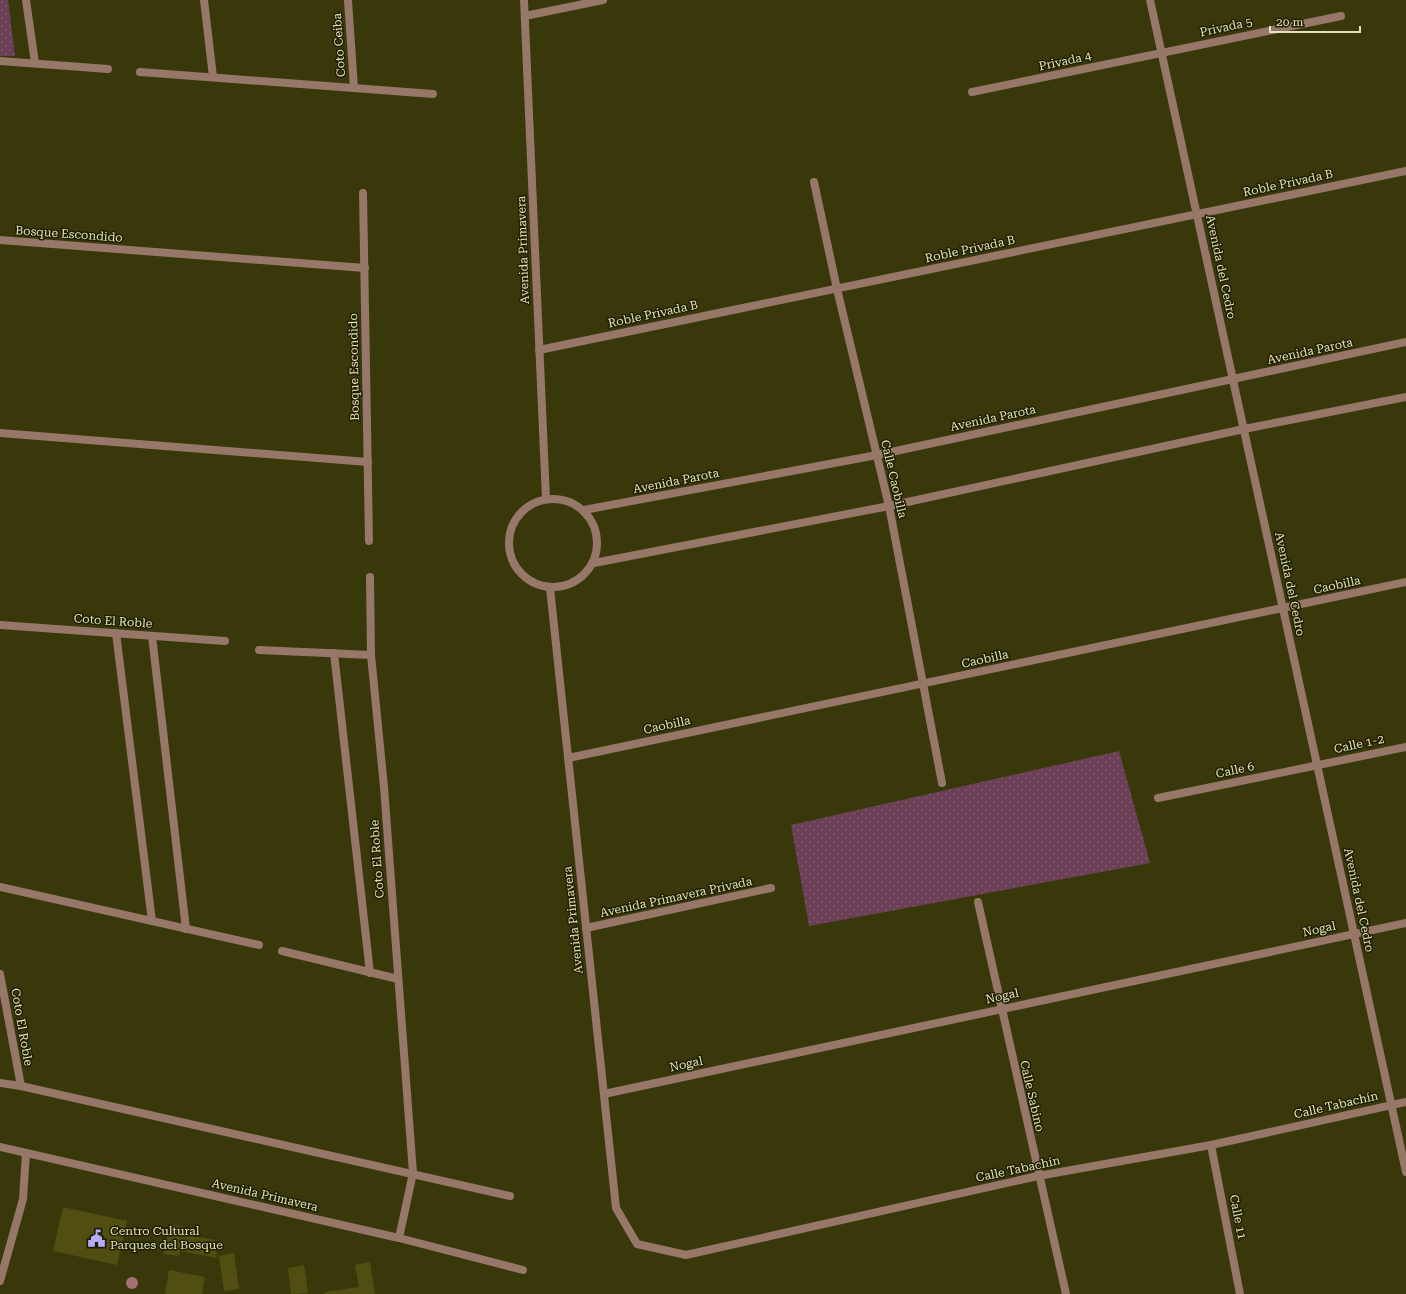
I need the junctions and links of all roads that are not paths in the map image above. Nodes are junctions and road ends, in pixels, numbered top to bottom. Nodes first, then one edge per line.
1 (26, 0) edge
2 (204, 0) edge
3 (348, 0) edge
4 (524, 0) edge
5 (603, 0) edge
6 (1150, 0) edge
7 (525, 16) junction
8 (1341, 16) dead end
9 (1162, 53) junction
10 (0, 61) edge
11 (35, 63) junction
12 (108, 69) dead end
13 (140, 72) dead end
14 (213, 77) junction
15 (354, 88) junction
16 (972, 92) dead end
17 (433, 94) dead end
18 (1406, 171) edge
19 (814, 182) dead end
20 (364, 194) dead end
21 (1197, 214) junction
22 (0, 240) edge
23 (365, 268) junction
24 (837, 289) junction
25 (1406, 342) edge
26 (539, 350) junction
27 (1233, 379) junction
28 (1406, 397) edge
29 (1244, 429) junction
30 (0, 432) edge
31 (877, 455) junction
32 (368, 462) junction
33 (546, 499) junction
34 (889, 506) junction
35 (584, 510) junction
36 (370, 541) dead end
37 (594, 563) junction
38 (370, 577) dead end
39 (1406, 582) edge
40 (550, 588) junction
41 (1283, 609) junction
42 (0, 624) edge
43 (116, 633) junction
44 (152, 636) junction
45 (225, 641) dead end
46 (259, 650) dead end
47 (334, 653) junction
48 (372, 655) junction
49 (923, 684) junction
50 (1406, 747) edge
51 (568, 758) junction
52 (1317, 766) junction
53 (942, 783) dead end
54 (1158, 798) dead end
55 (0, 887) edge
56 (771, 888) dead end
57 (978, 902) dead end
58 (152, 921) junction
59 (1406, 923) edge
60 (586, 928) junction
61 (186, 929) junction
62 (1354, 934) junction
63 (259, 945) dead end
64 (282, 951) dead end
65 (370, 973) junction
66 (0, 974) edge
67 (398, 979) junction
68 (1000, 1008) junction
69 (0, 1083) edge
70 (21, 1086) junction
71 (604, 1094) junction
72 (1406, 1102) edge
73 (1391, 1105) junction
74 (1211, 1145) junction
75 (0, 1147) edge
76 (26, 1153) junction
77 (1406, 1172) edge
78 (413, 1173) junction
79 (1038, 1176) junction
80 (510, 1196) dead end
81 (399, 1238) junction
82 (637, 1244) joint
83 (523, 1270) dead end
84 (0, 1281) edge
85 (1066, 1294) edge
86 (1240, 1294) edge

1 - 11 street
2 - 14 street
3 - 15 street, Coto Ceiba
4 - 7 street, Avenida Primavera
5 - 7 street
6 - 9 street, Avenida del Cedro
7 - 26 street, Avenida Primavera
8 - 9 street, Privada 5
9 - 16 street, Privada 4
9 - 21 street, Avenida del Cedro
10 - 11 street
11 - 12 street
13 - 14 street
14 - 15 street
15 - 17 street
18 - 21 street, Roble Privada B
19 - 24 street, Calle Caobilla
20 - 23 street
21 - 24 street, Roble Privada B
21 - 27 street, Avenida del Cedro
22 - 23 street, Bosque Escondido
23 - 32 street, Bosque Escondido
24 - 26 street, Roble Privada B
24 - 31 street, Calle Caobilla
25 - 27 street, Avenida Parota
26 - 33 street, Avenida Primavera
27 - 29 street, Avenida del Cedro
27 - 31 street, Avenida Parota
28 - 29 street
29 - 34 street
29 - 41 street, Avenida del Cedro
30 - 32 street
31 - 34 street, Calle Caobilla
31 - 35 street, Avenida Parota
32 - 36 street, Bosque Escondido
33 - 35 street
33 - 40 street
34 - 37 street
34 - 49 street, Calle Caobilla
35 - 37 street
37 - 40 street
38 - 48 street, Coto El Roble
39 - 41 street, Caobilla
40 - 51 street, Avenida Primavera
41 - 49 street, Caobilla
41 - 52 street, Avenida del Cedro
42 - 43 street, Coto El Roble
43 - 44 street, Coto El Roble
43 - 58 street
44 - 45 street, Coto El Roble
44 - 61 street
46 - 47 street
47 - 48 street
47 - 65 street
48 - 67 street, Coto El Roble
49 - 51 street, Caobilla
49 - 53 street, Calle Caobilla
50 - 52 street, Calle 1-2
51 - 60 street, Avenida Primavera
52 - 54 street, Calle 6
52 - 62 street, Avenida del Cedro
55 - 58 street
56 - 60 street, Avenida Primavera Privada
57 - 68 street, Calle Sabino
58 - 61 street
59 - 62 street, Nogal
60 - 71 street, Avenida Primavera
61 - 63 street
62 - 68 street, Nogal
62 - 73 street, Avenida del Cedro
64 - 65 street
65 - 67 street
66 - 70 street, Coto El Roble
67 - 78 street, Coto El Roble
68 - 71 street, Nogal
68 - 79 street, Calle Sabino
69 - 70 street
70 - 78 street
71 - 82 street, Avenida Primavera
72 - 73 street, Calle Tabachín
73 - 74 street, Calle Tabachín
73 - 77 street, Avenida del Cedro
74 - 79 street, Calle Tabachín
74 - 86 street, Calle 11
75 - 76 street, Avenida Primavera
76 - 81 street, Avenida Primavera
76 - 84 street
78 - 80 street
78 - 81 street, Coto El Roble
79 - 82 street, Calle Tabachín
79 - 85 street, Calle Sabino
81 - 83 street, Avenida Primavera

